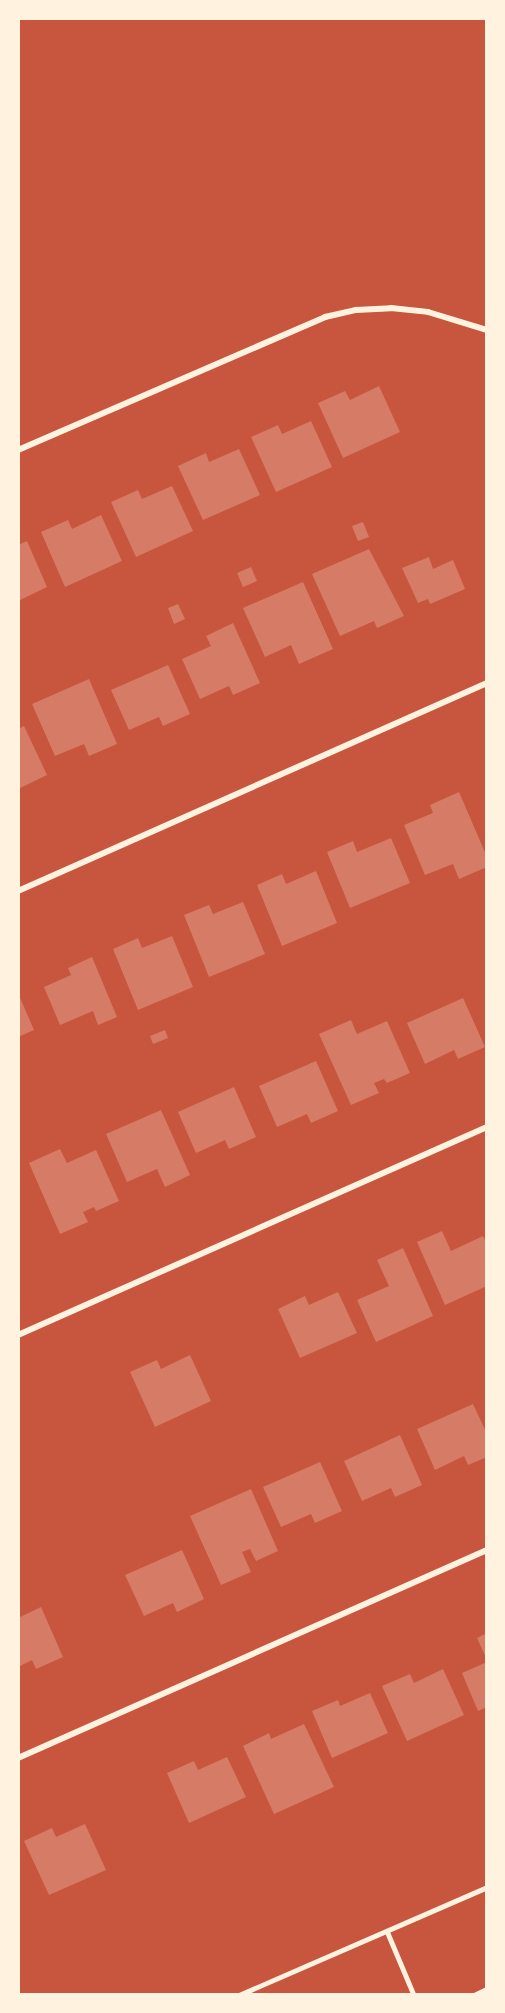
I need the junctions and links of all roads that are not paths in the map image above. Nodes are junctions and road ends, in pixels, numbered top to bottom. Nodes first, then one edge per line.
1 (487, 330) edge
2 (18, 450) edge
3 (487, 683) edge
4 (18, 891) edge
5 (487, 1127) edge
6 (18, 1335) edge
7 (487, 1550) edge
8 (18, 1758) edge
9 (487, 1887) edge
10 (387, 1931) junction
11 (487, 1989) edge
12 (239, 1995) edge
13 (414, 1995) edge
14 (474, 1995) edge

1 - 2 street
3 - 4 street
5 - 6 street
7 - 8 street
9 - 10 lane
10 - 12 lane
10 - 13 lane
11 - 14 lane

